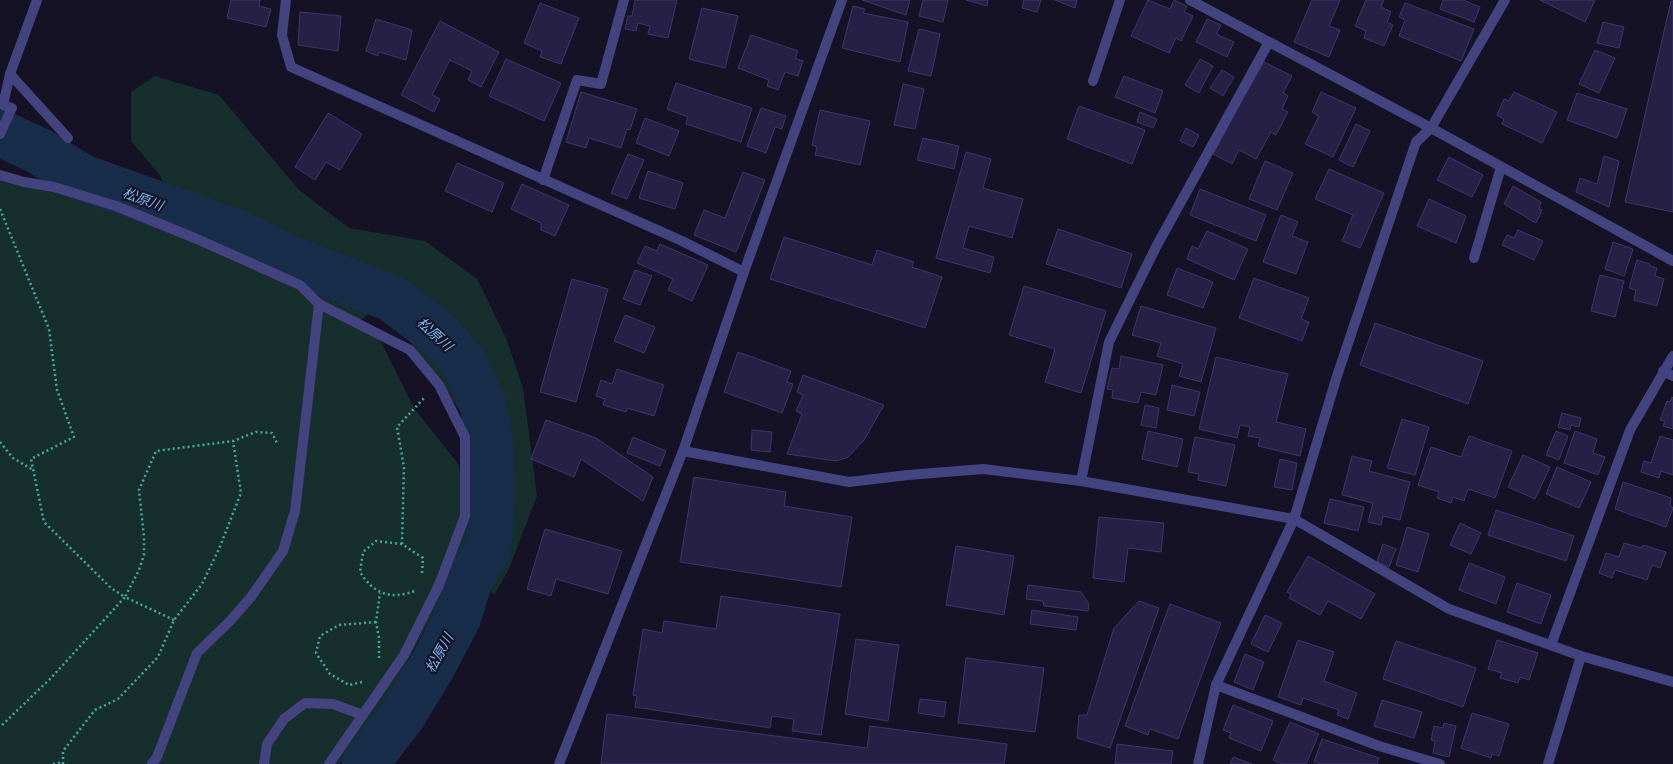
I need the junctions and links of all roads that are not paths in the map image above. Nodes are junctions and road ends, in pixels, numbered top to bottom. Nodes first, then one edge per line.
1 (37, 0) edge
2 (286, 0) edge
3 (624, 0) edge
4 (842, 0) edge
5 (1120, 0) edge
6 (1190, 0) edge
7 (1505, 0) edge
8 (1269, 42) junction
9 (10, 74) junction
10 (1093, 81) dead end
11 (1431, 128) junction
12 (0, 134) edge
13 (68, 138) dead end
14 (1500, 167) junction
15 (0, 175) edge
16 (543, 180) junction
17 (1474, 258) dead end
18 (1673, 261) edge
19 (744, 272) junction
20 (319, 304) junction
21 (1673, 356) edge
22 (1663, 371) junction
23 (1673, 376) edge
24 (683, 451) junction
25 (1081, 481) junction
26 (1294, 519) junction
27 (1551, 645) junction
28 (1581, 656) junction
29 (1673, 682) edge
30 (1216, 685) junction
31 (363, 715) junction
32 (152, 764) edge
33 (264, 764) edge
34 (329, 764) edge
35 (559, 764) edge
36 (1198, 764) edge
37 (1440, 764) edge
38 (1548, 764) edge

1 - 9 street
2 - 16 street
3 - 16 street
4 - 19 street
5 - 10 street
6 - 8 street
7 - 11 street
8 - 11 street
8 - 25 street
9 - 12 street
9 - 13 street
11 - 14 street
11 - 26 street
14 - 17 street
14 - 18 street
15 - 20 street
16 - 19 street
19 - 24 street
20 - 31 street
20 - 32 street
21 - 22 street
22 - 23 street
22 - 27 street
24 - 25 street
24 - 35 street
25 - 26 street
26 - 27 street
26 - 30 street
27 - 28 street
28 - 29 street
28 - 38 street
30 - 36 street
30 - 37 street
31 - 33 street
31 - 34 street

